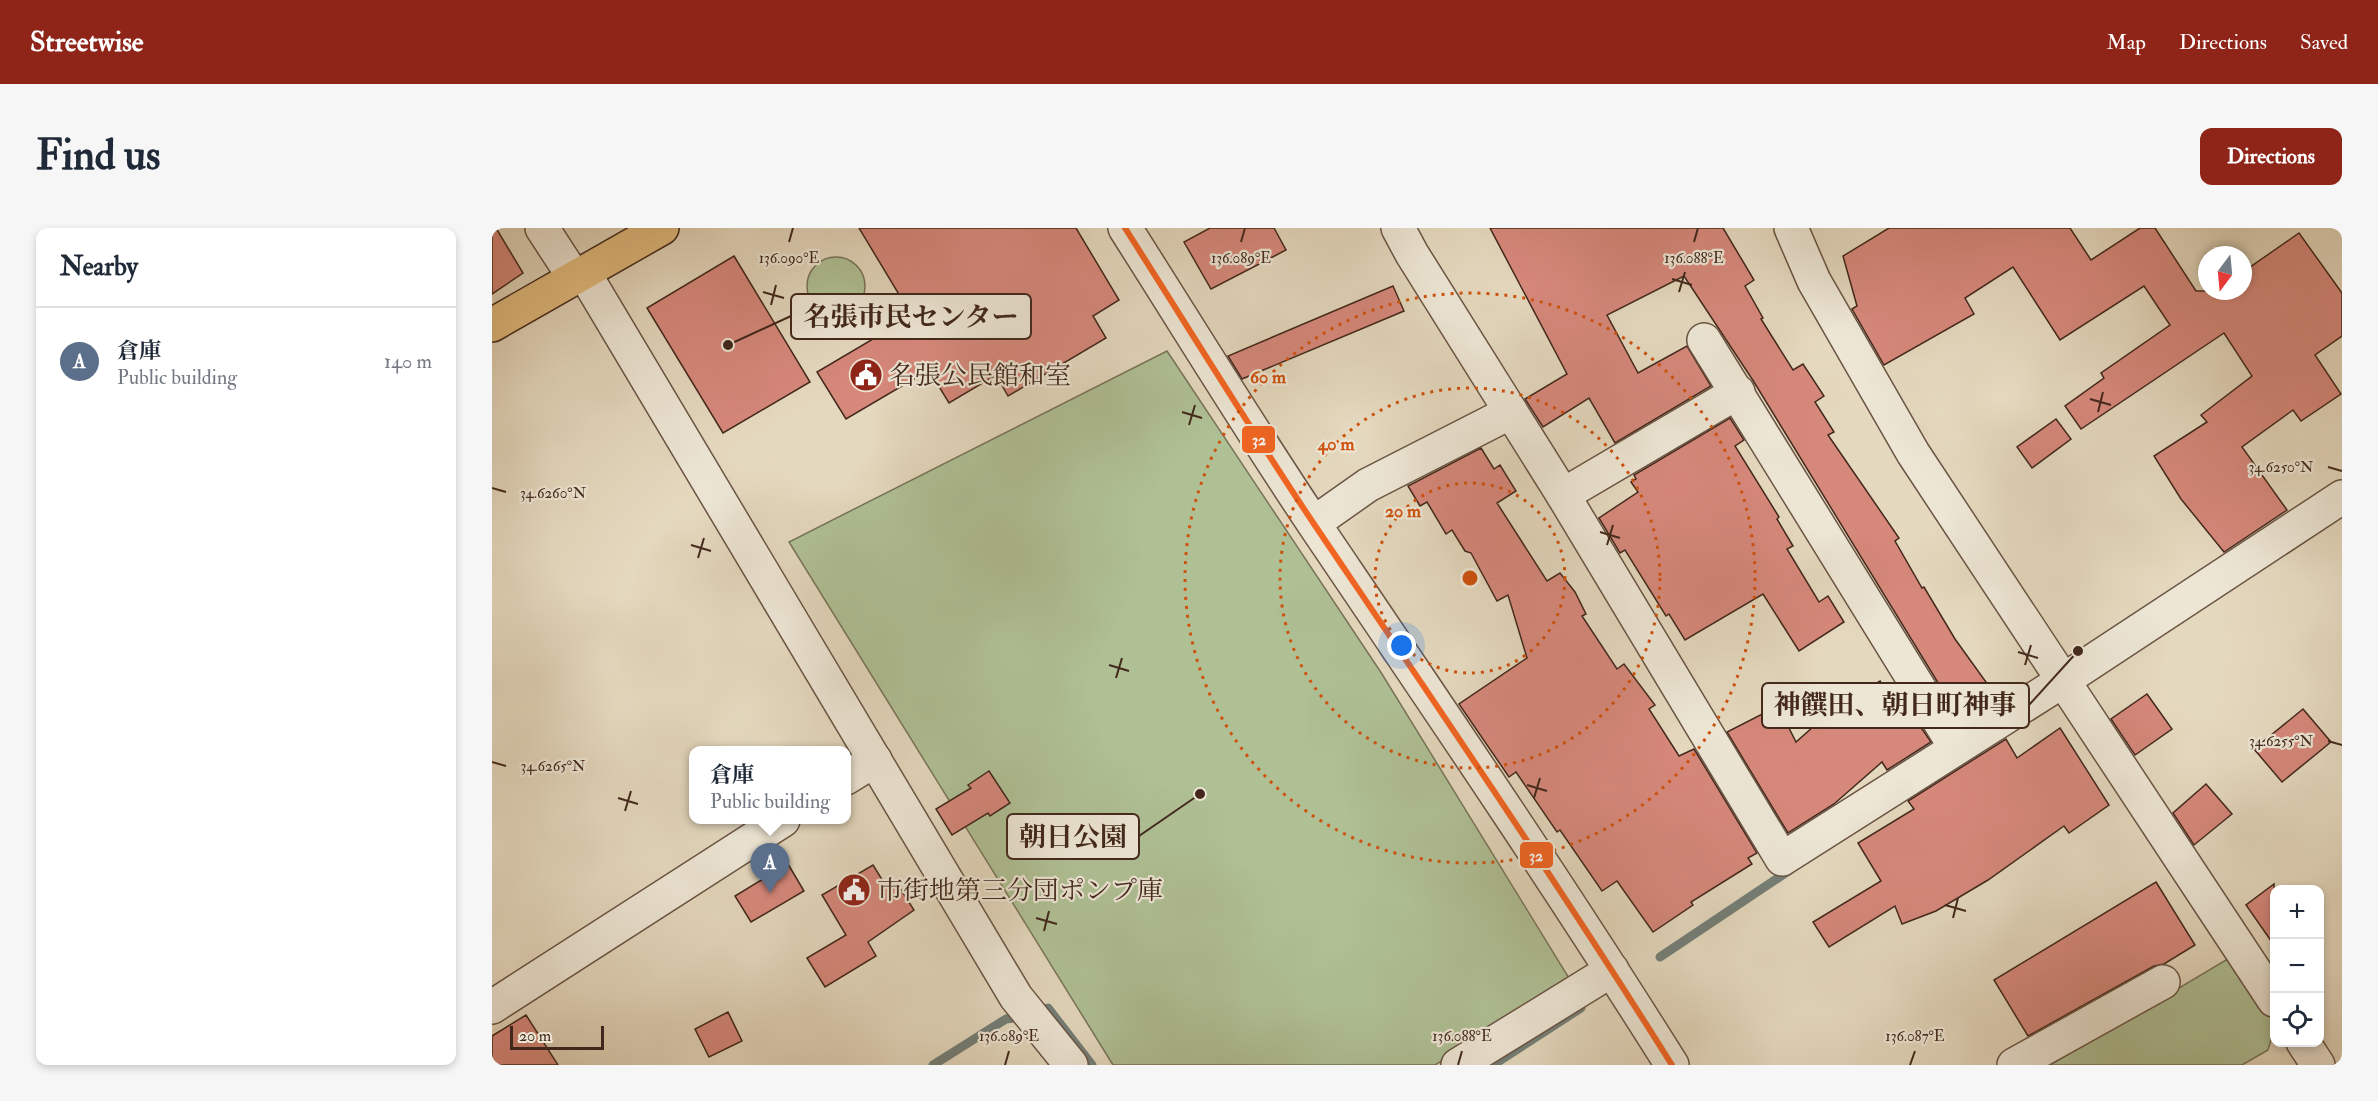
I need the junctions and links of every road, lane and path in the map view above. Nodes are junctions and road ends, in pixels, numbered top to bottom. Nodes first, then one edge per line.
1 (542, 228) edge
2 (662, 228) edge
3 (1125, 228) edge
4 (1398, 228) edge
5 (1791, 228) edge
6 (579, 275) junction
7 (492, 325) edge
8 (1704, 340) dead end
9 (1738, 392) junction
10 (1511, 412) junction
11 (1563, 495) junction
12 (2342, 497) edge
13 (1314, 523) junction
14 (2064, 680) junction
15 (1956, 748) junction
16 (875, 760) junction
17 (851, 775) edge
18 (775, 824) edge
19 (1612, 970) junction
20 (2163, 982) dead end
21 (2270, 994) edge
22 (492, 1007) edge
23 (2306, 1047) edge
24 (1071, 1065) edge
25 (1458, 1065) edge
26 (1672, 1065) edge
27 (2014, 1065) edge
28 (2318, 1065) edge

1 - 6 street
2 - 6 main road
3 - 13 street
4 - 10 street
5 - 14 street
6 - 7 main road
6 - 16 street
8 - 9 street
9 - 11 street
9 - 15 street
10 - 11 street
10 - 13 street
11 - 15 street
12 - 14 street
13 - 19 street
14 - 15 street
14 - 21 street
16 - 17 street
16 - 24 street
18 - 22 street
19 - 25 street
19 - 26 street
20 - 27 street
23 - 28 street

